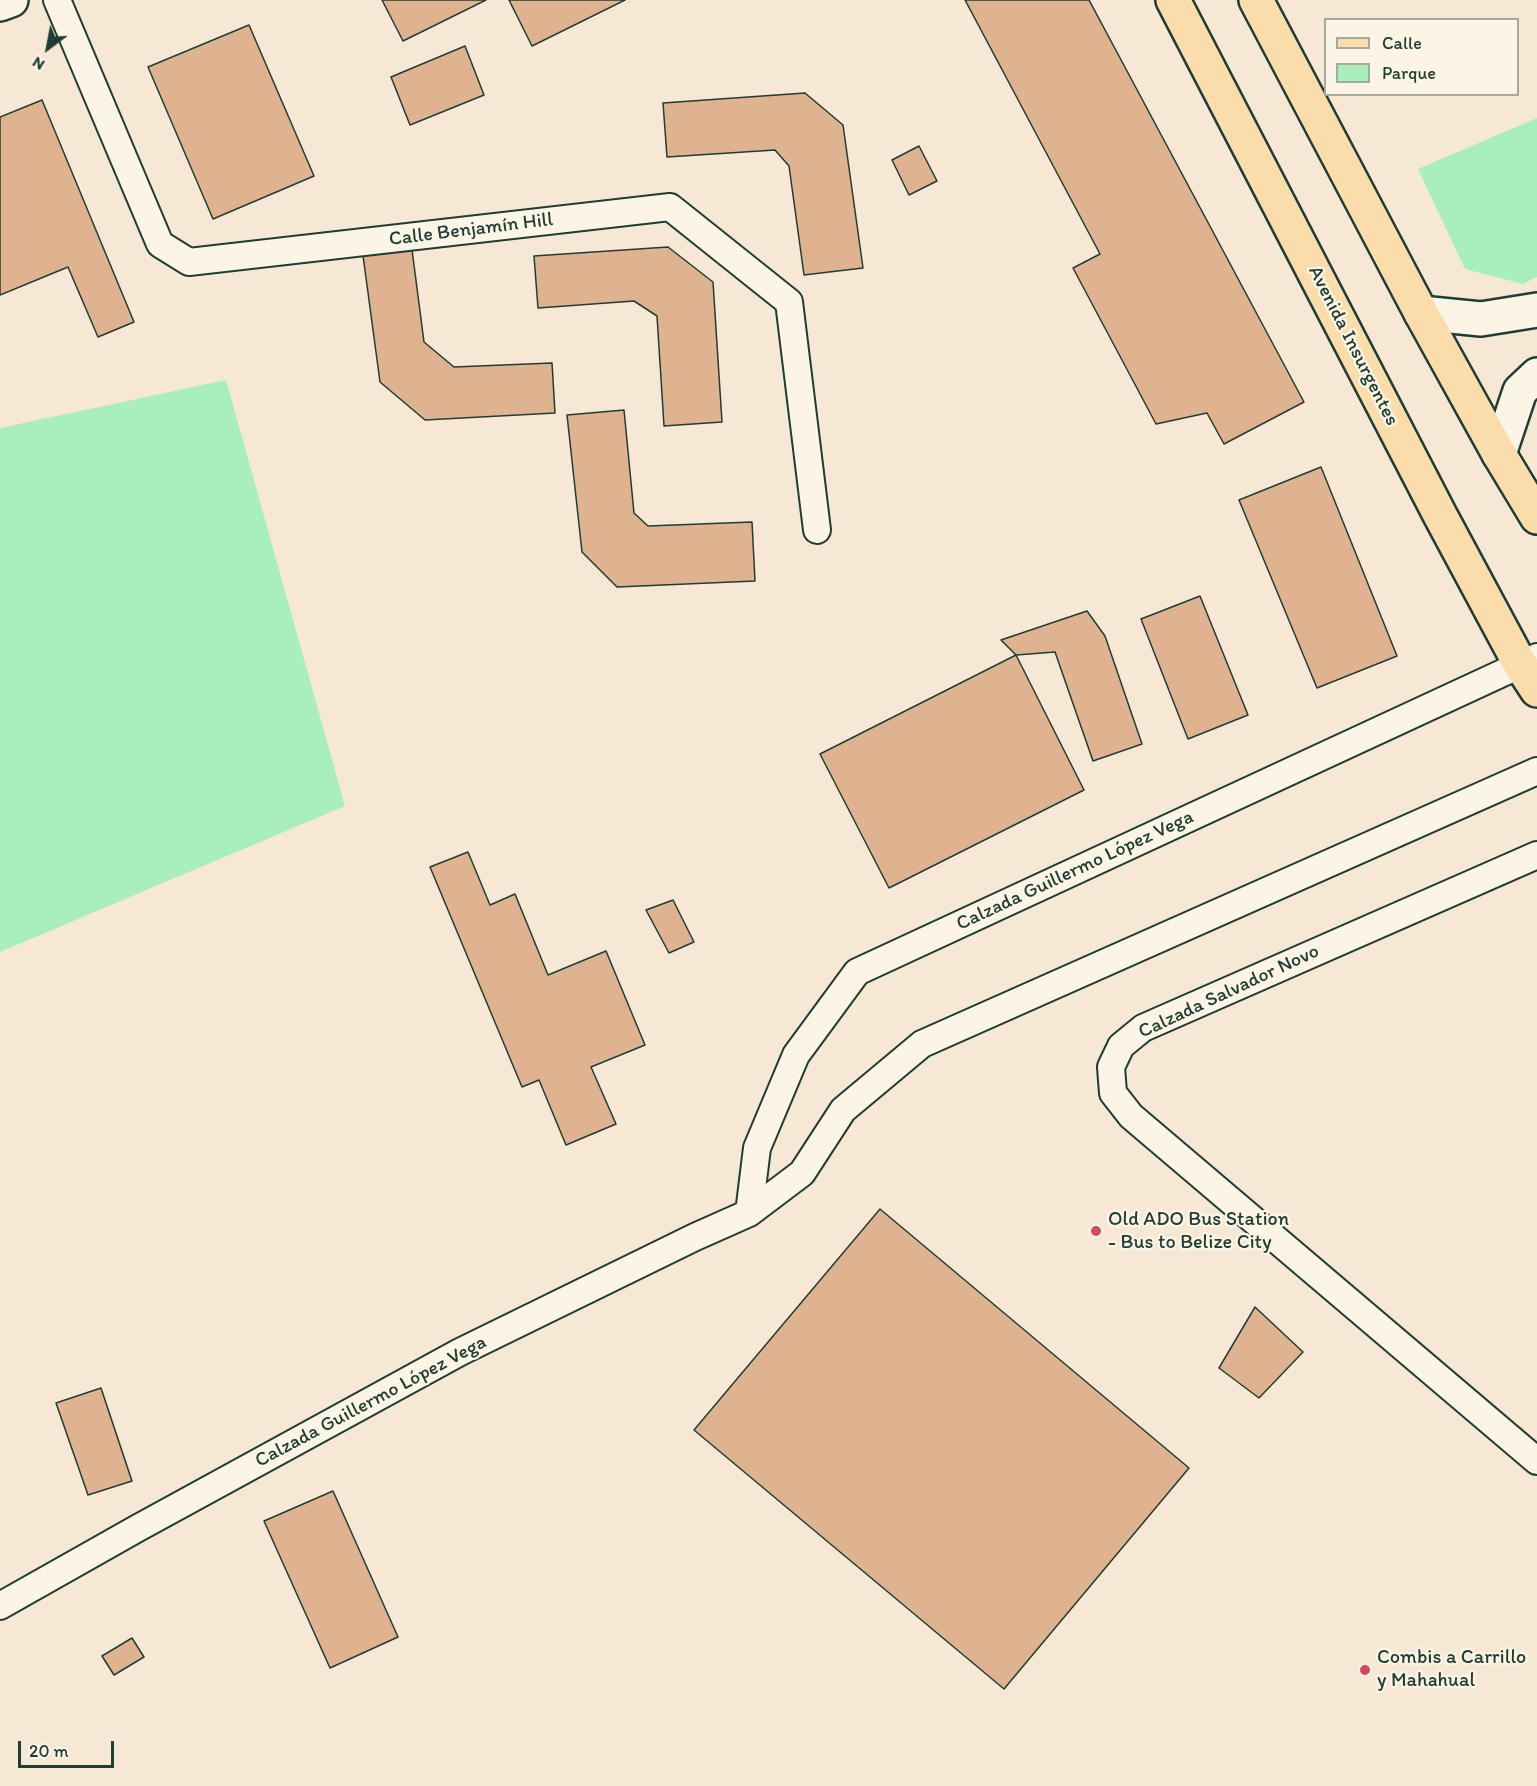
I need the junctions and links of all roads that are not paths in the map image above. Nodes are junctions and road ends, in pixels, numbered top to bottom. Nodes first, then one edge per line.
1 (11, 0) edge
2 (57, 0) edge
3 (1173, 0) edge
4 (1256, 0) edge
5 (0, 4) edge
6 (1537, 310) edge
7 (1421, 313) junction
8 (1537, 375) edge
9 (1499, 454) junction
10 (1537, 517) edge
11 (817, 530) dead end
12 (1531, 670) edge
13 (1537, 771) edge
14 (1537, 855) edge
15 (749, 1213) junction
16 (1537, 1461) edge
17 (0, 1606) edge

1 - 5 main road
2 - 11 street, Calle Benjamín Hill
3 - 12 main road, Avenida Insurgentes
4 - 7 main road
6 - 7 main road
7 - 9 main road
8 - 9 main road
9 - 10 main road
12 - 15 street, Calzada Guillermo López Vega
13 - 15 street, Calzada Guillermo López Vega
14 - 16 street, Calzada Salvador Novo
15 - 17 street, Calzada Guillermo López Vega

